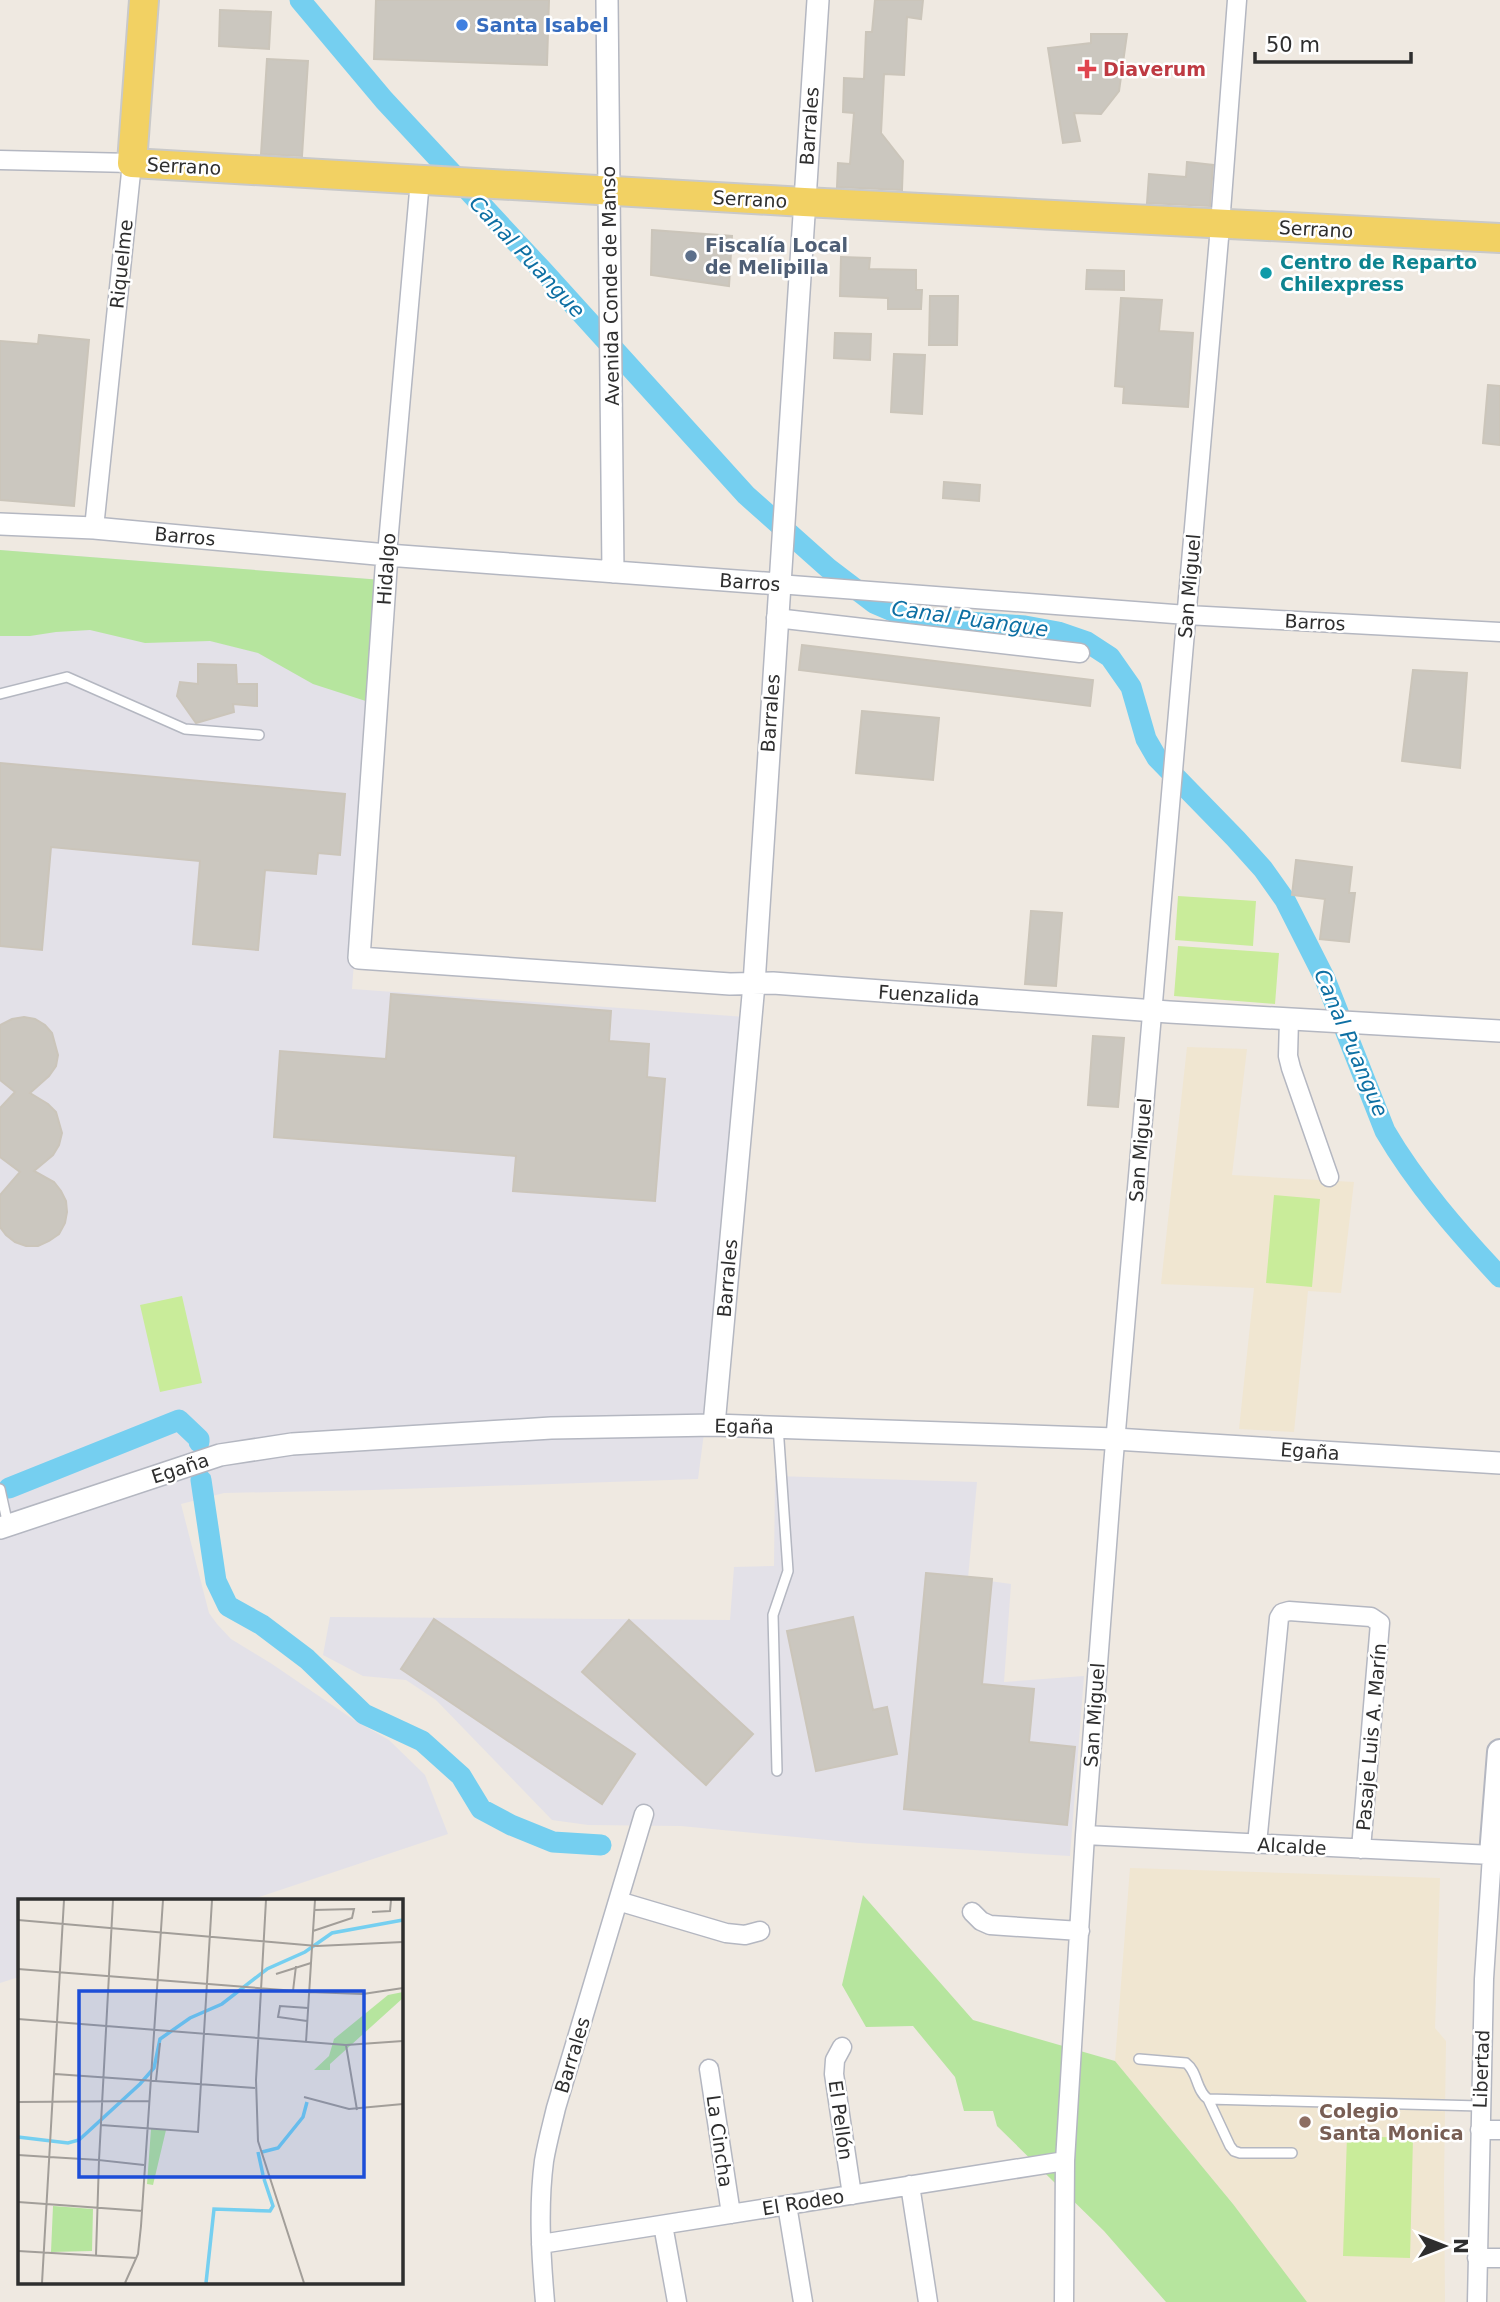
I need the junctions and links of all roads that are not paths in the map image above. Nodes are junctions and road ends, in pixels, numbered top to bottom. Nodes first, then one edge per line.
1 (144, 0) edge
2 (607, 0) edge
3 (818, 0) edge
4 (1237, 0) edge
5 (0, 160) edge
6 (132, 163) junction
7 (428, 180) junction
8 (609, 191) junction
9 (804, 202) junction
10 (1220, 224) junction
11 (1500, 238) edge
12 (0, 524) edge
13 (94, 528) junction
14 (387, 555) junction
15 (613, 572) junction
16 (778, 584) junction
17 (1187, 615) junction
18 (776, 618) junction
19 (1500, 632) edge
20 (1080, 653) dead end
21 (0, 694) edge
22 (259, 735) dead end
23 (359, 958) joint
24 (754, 984) junction
25 (1152, 1011) junction
26 (1289, 1018) junction
27 (1500, 1031) edge
28 (1329, 1177) dead end
29 (714, 1425) junction
30 (778, 1426) junction
31 (1115, 1439) junction
32 (1500, 1463) edge
33 (0, 1489) edge
34 (4, 1527) edge
35 (1500, 1752) edge
36 (777, 1771) dead end
37 (644, 1814) dead end
38 (1084, 1835) junction
39 (1257, 1844) junction
40 (1361, 1849) junction
41 (1496, 1856) edge
42 (618, 1901) junction
43 (972, 1912) dead end
44 (760, 1931) dead end
45 (1080, 1931) junction
46 (1492, 2005) edge
47 (842, 2048) dead end
48 (1139, 2059) dead end
49 (709, 2069) dead end
50 (1208, 2099) junction
51 (1480, 2106) junction
52 (1480, 2130) junction
53 (1500, 2130) edge
54 (1292, 2153) dead end
55 (1065, 2161) junction
56 (909, 2185) junction
57 (852, 2194) junction
58 (787, 2205) junction
59 (731, 2214) junction
60 (663, 2225) junction
61 (541, 2244) junction
62 (1477, 2258) junction
63 (1500, 2258) edge
64 (545, 2302) edge
65 (677, 2302) edge
66 (803, 2302) edge
67 (929, 2302) edge
68 (1064, 2302) edge
69 (1477, 2302) edge

1 - 6 main road, Riquelme
2 - 8 street, Avenida Conde de Manso
3 - 9 street, Barrales
4 - 10 street, San Miguel
5 - 6 street, Serrano
6 - 7 main road, Serrano
6 - 13 street, Riquelme
7 - 8 main road, Serrano
7 - 14 street, Hidalgo
8 - 9 main road, Serrano
8 - 15 street, Avenida Conde de Manso
9 - 10 main road, Serrano
9 - 16 street, Barrales
10 - 11 main road, Serrano
10 - 17 street, San Miguel
12 - 13 street, Barros
13 - 14 street, Barros
14 - 15 street, Barros
14 - 23 street, Hidalgo
15 - 16 street, Barros
16 - 17 street, Barros
16 - 18 street, Barrales
17 - 19 street, Barros
17 - 25 street, San Miguel
18 - 20 street
18 - 24 street, Barrales
21 - 22 lane
23 - 24 street, Fuenzalida
24 - 25 street, Fuenzalida
24 - 29 street, Barrales
25 - 26 street, Fuenzalida
25 - 31 street, San Miguel
26 - 27 street, Fuenzalida
26 - 28 street
29 - 30 street, Egaña
29 - 34 street, Egaña
30 - 31 street, Egaña
30 - 36 lane
31 - 32 street, Egaña
31 - 38 street, San Miguel
33 - 34 lane
35 - 41 main road, Libertad
37 - 42 street, Barrales
38 - 39 street, Alcalde
38 - 45 street, San Miguel
39 - 40 street, Alcalde
39 - 40 street, Pasaje Luis A. Marín
40 - 41 street, Alcalde
41 - 46 street, Libertad
42 - 44 street
42 - 61 street, Barrales
43 - 45 street
45 - 55 street, San Miguel
46 - 51 street, Libertad
47 - 57 street, El Pellón
48 - 50 lane
49 - 59 street, La Cincha
50 - 51 lane
50 - 54 lane
51 - 52 street, Libertad
52 - 53 street
52 - 62 street, Libertad
55 - 56 street, El Rodeo
55 - 68 street, San Miguel
56 - 57 street, El Rodeo
56 - 67 street
57 - 58 street, El Rodeo
58 - 59 street, El Rodeo
58 - 66 street
59 - 60 street, El Rodeo
60 - 61 street, El Rodeo
60 - 65 street
61 - 64 street, Barrales
62 - 63 street
62 - 69 street, Libertad

